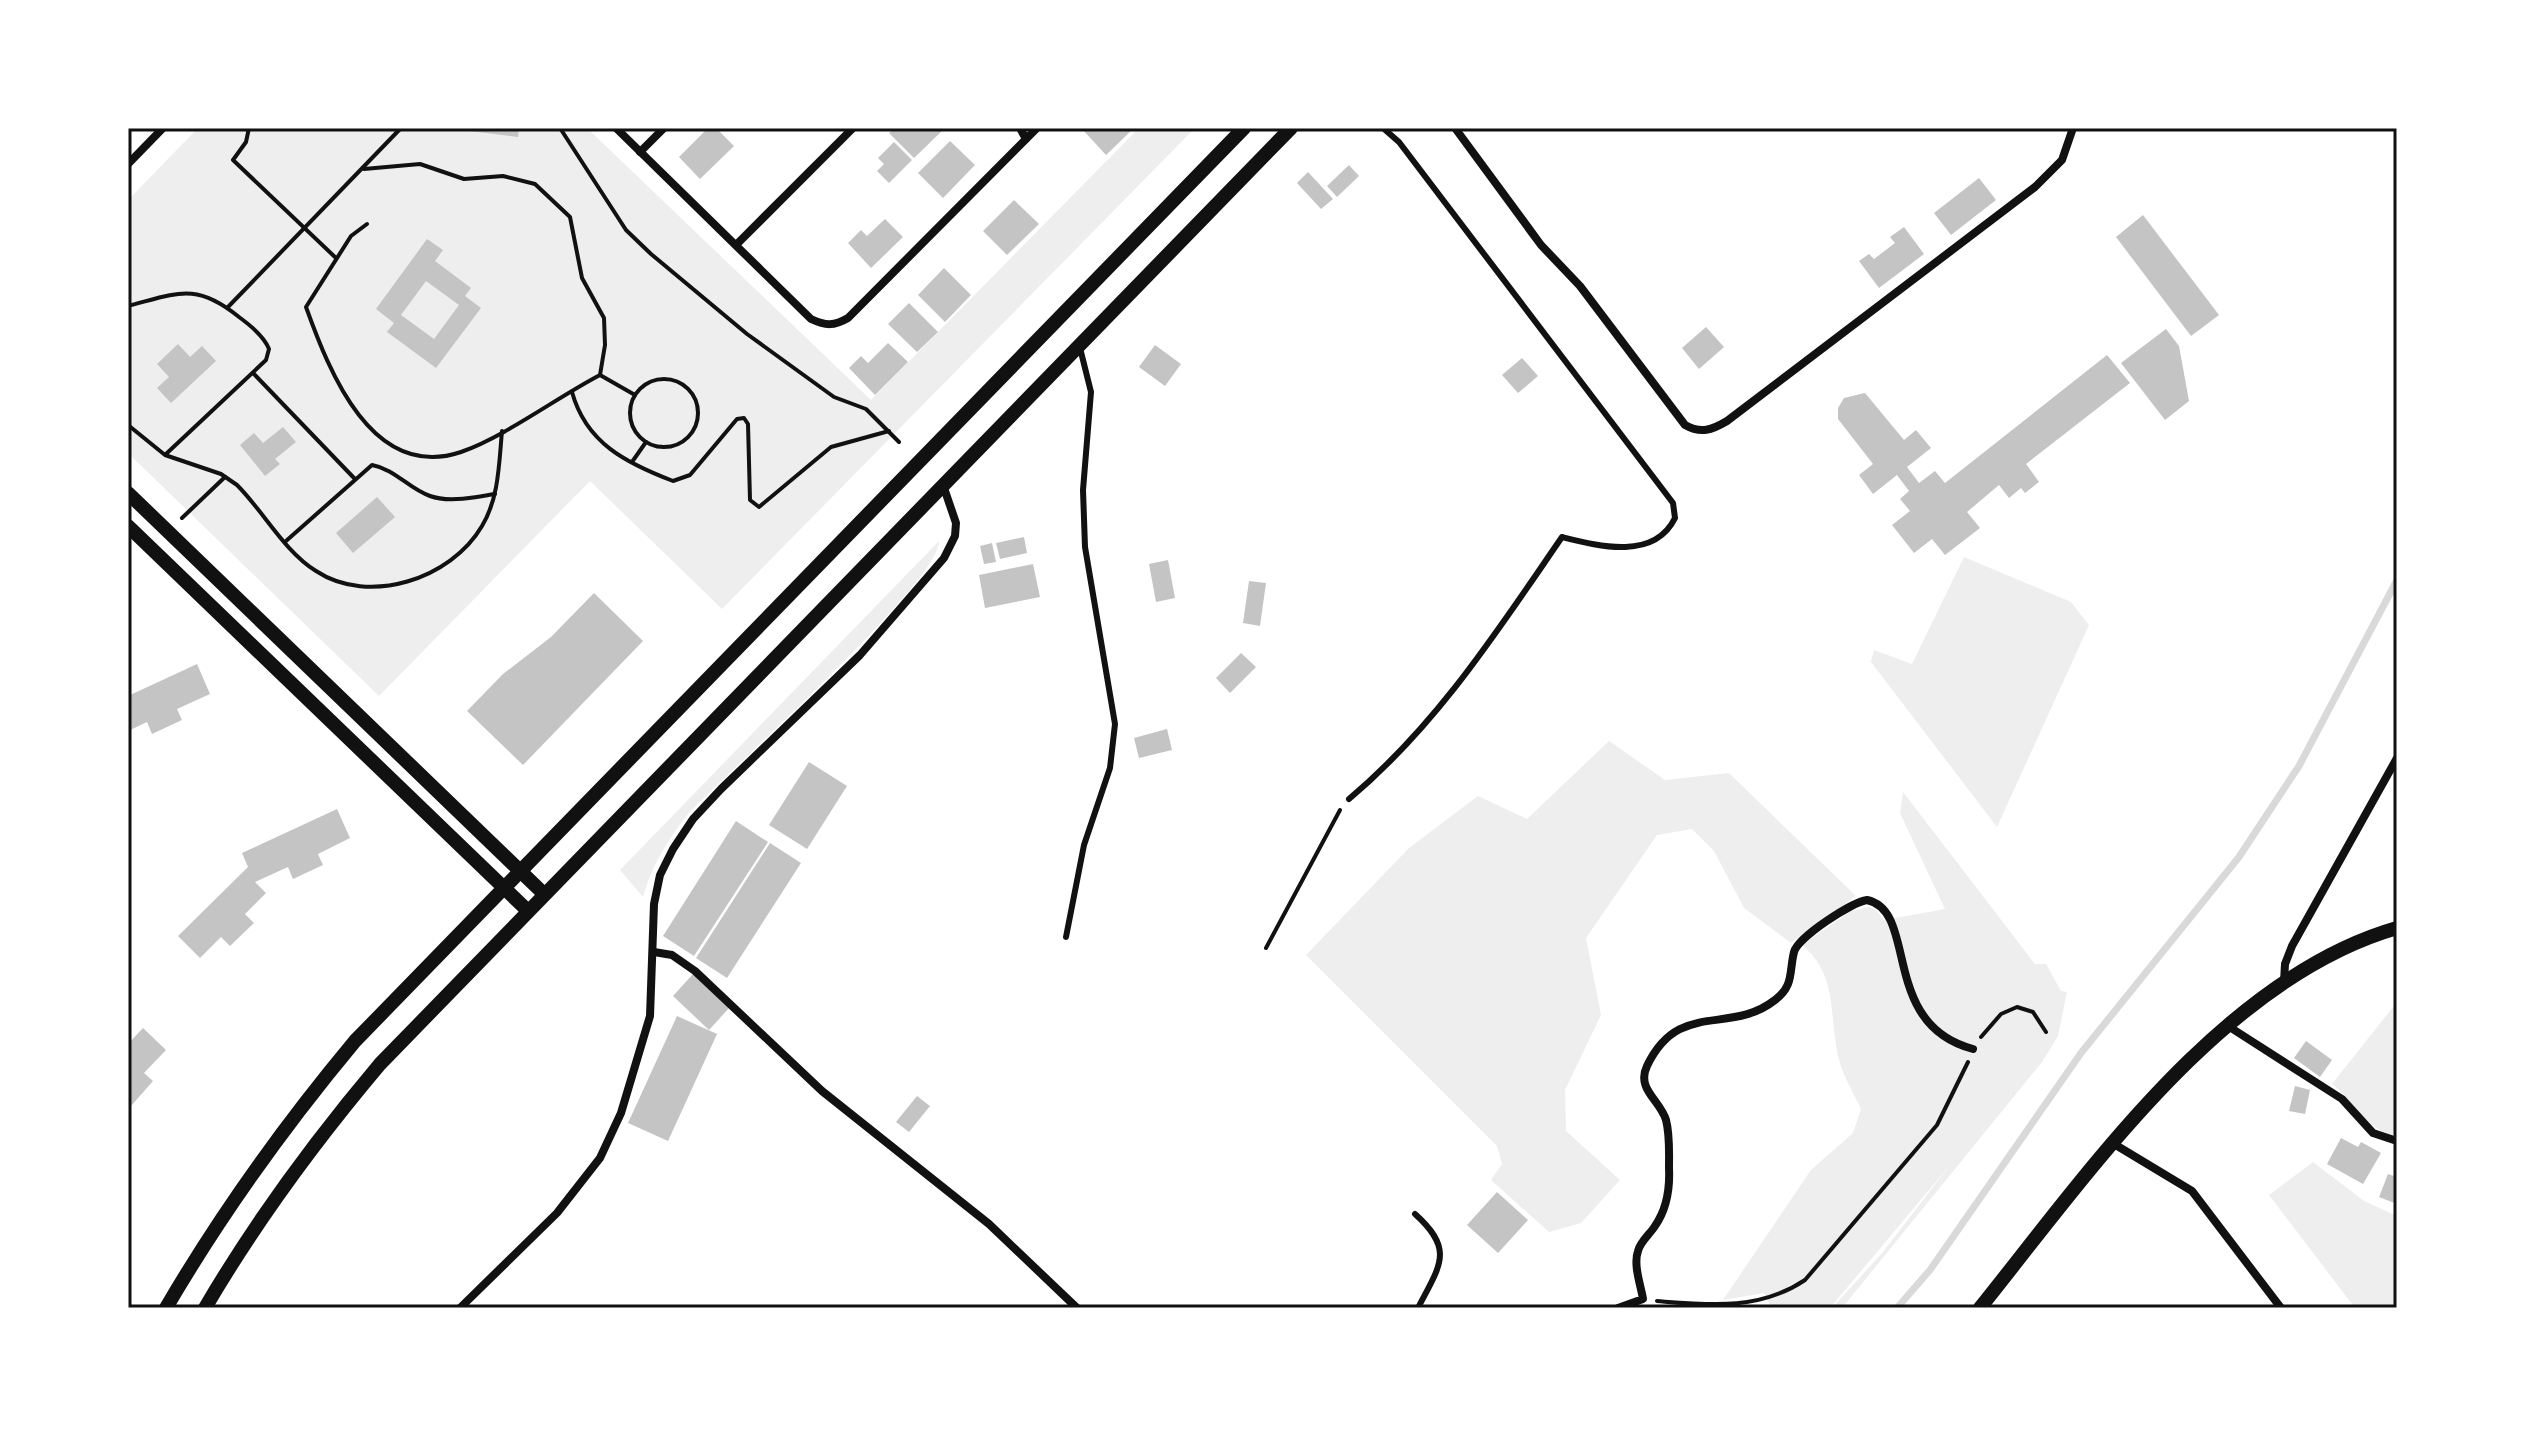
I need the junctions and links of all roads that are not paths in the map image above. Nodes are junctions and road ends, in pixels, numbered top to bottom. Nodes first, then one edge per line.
1 (163, 128) edge
2 (616, 128) edge
3 (664, 128) edge
4 (853, 128) edge
5 (1020, 128) edge
6 (1037, 128) edge
7 (1244, 128) edge
8 (1291, 128) edge
9 (1383, 128) edge
10 (1455, 128) edge
11 (2073, 128) edge
12 (1026, 139) junction
13 (640, 152) junction
14 (128, 164) edge
15 (736, 245) junction
16 (1080, 346) junction
17 (943, 484) junction
18 (128, 493) edge
19 (128, 526) edge
20 (2397, 758) edge
21 (1349, 799) road end
22 (519, 871) junction
23 (502, 888) junction
24 (543, 893) junction
25 (527, 910) junction
26 (2397, 928) edge
27 (1066, 937) dead end
28 (654, 952) junction
29 (2284, 982) junction
30 (2228, 1026) junction
31 (1973, 1049) road end
32 (2397, 1141) edge
33 (2114, 1144) junction
34 (1415, 1214) dead end
35 (166, 1308) edge
36 (205, 1308) edge
37 (460, 1308) edge
38 (1077, 1308) edge
39 (1418, 1308) edge
40 (1618, 1308) edge
41 (1980, 1308) edge
42 (2281, 1308) edge

1 - 14 street
2 - 13 street
3 - 13 street
4 - 15 street
5 - 12 street
6 - 12 street
7 - 22 street
8 - 16 street
9 - 21 lane
10 - 11 street
12 - 15 street
13 - 15 street
16 - 17 street
16 - 27 lane
17 - 24 street
17 - 28 street
18 - 22 street
19 - 23 street
20 - 29 street
22 - 23 street
22 - 24 street
23 - 25 street
23 - 35 street
24 - 25 street
25 - 36 street
26 - 29 street
28 - 37 street
28 - 38 street
29 - 30 street
30 - 32 street
30 - 33 street
31 - 40 street
33 - 41 street
33 - 42 street
34 - 39 lane

